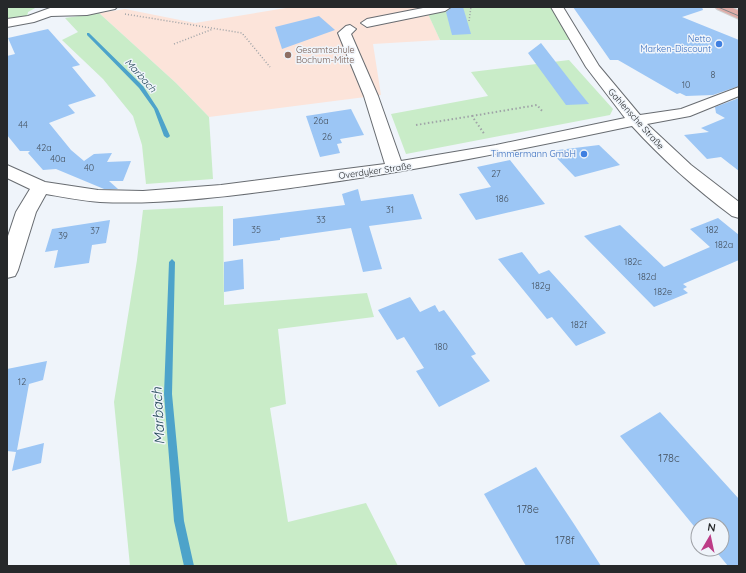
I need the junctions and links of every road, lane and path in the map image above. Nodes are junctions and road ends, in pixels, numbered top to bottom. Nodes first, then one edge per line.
1 (111, 7) edge
2 (445, 7) edge
3 (470, 7) edge
4 (557, 7) edge
5 (721, 7) edge
6 (122, 13) dead end
7 (739, 15) edge
8 (469, 21) dead end
9 (367, 22) dead end
10 (7, 23) edge
11 (214, 28) junction
12 (350, 29) dead end
13 (174, 44) dead end
14 (270, 68) dead end
15 (739, 91) edge
16 (543, 112) dead end
17 (472, 116) junction
18 (635, 121) junction
19 (416, 125) dead end
20 (496, 150) junction
21 (394, 168) junction
22 (7, 171) edge
23 (41, 187) junction
24 (739, 211) edge
25 (7, 270) edge

1 - 10 street
2 - 9 street
3 - 8 path
4 - 18 street, Gahlensche Straße
5 - 7 main road
6 - 11 path
11 - 13 path
11 - 14 path
12 - 21 street
15 - 18 street, Overdyker Straße
16 - 17 path
17 - 19 path
17 - 20 path
18 - 20 street, Overdyker Straße
18 - 24 street, Gahlensche Straße
20 - 21 street, Overdyker Straße
21 - 23 street, Overdyker Straße
22 - 23 street, Overdyker Straße
23 - 25 street

